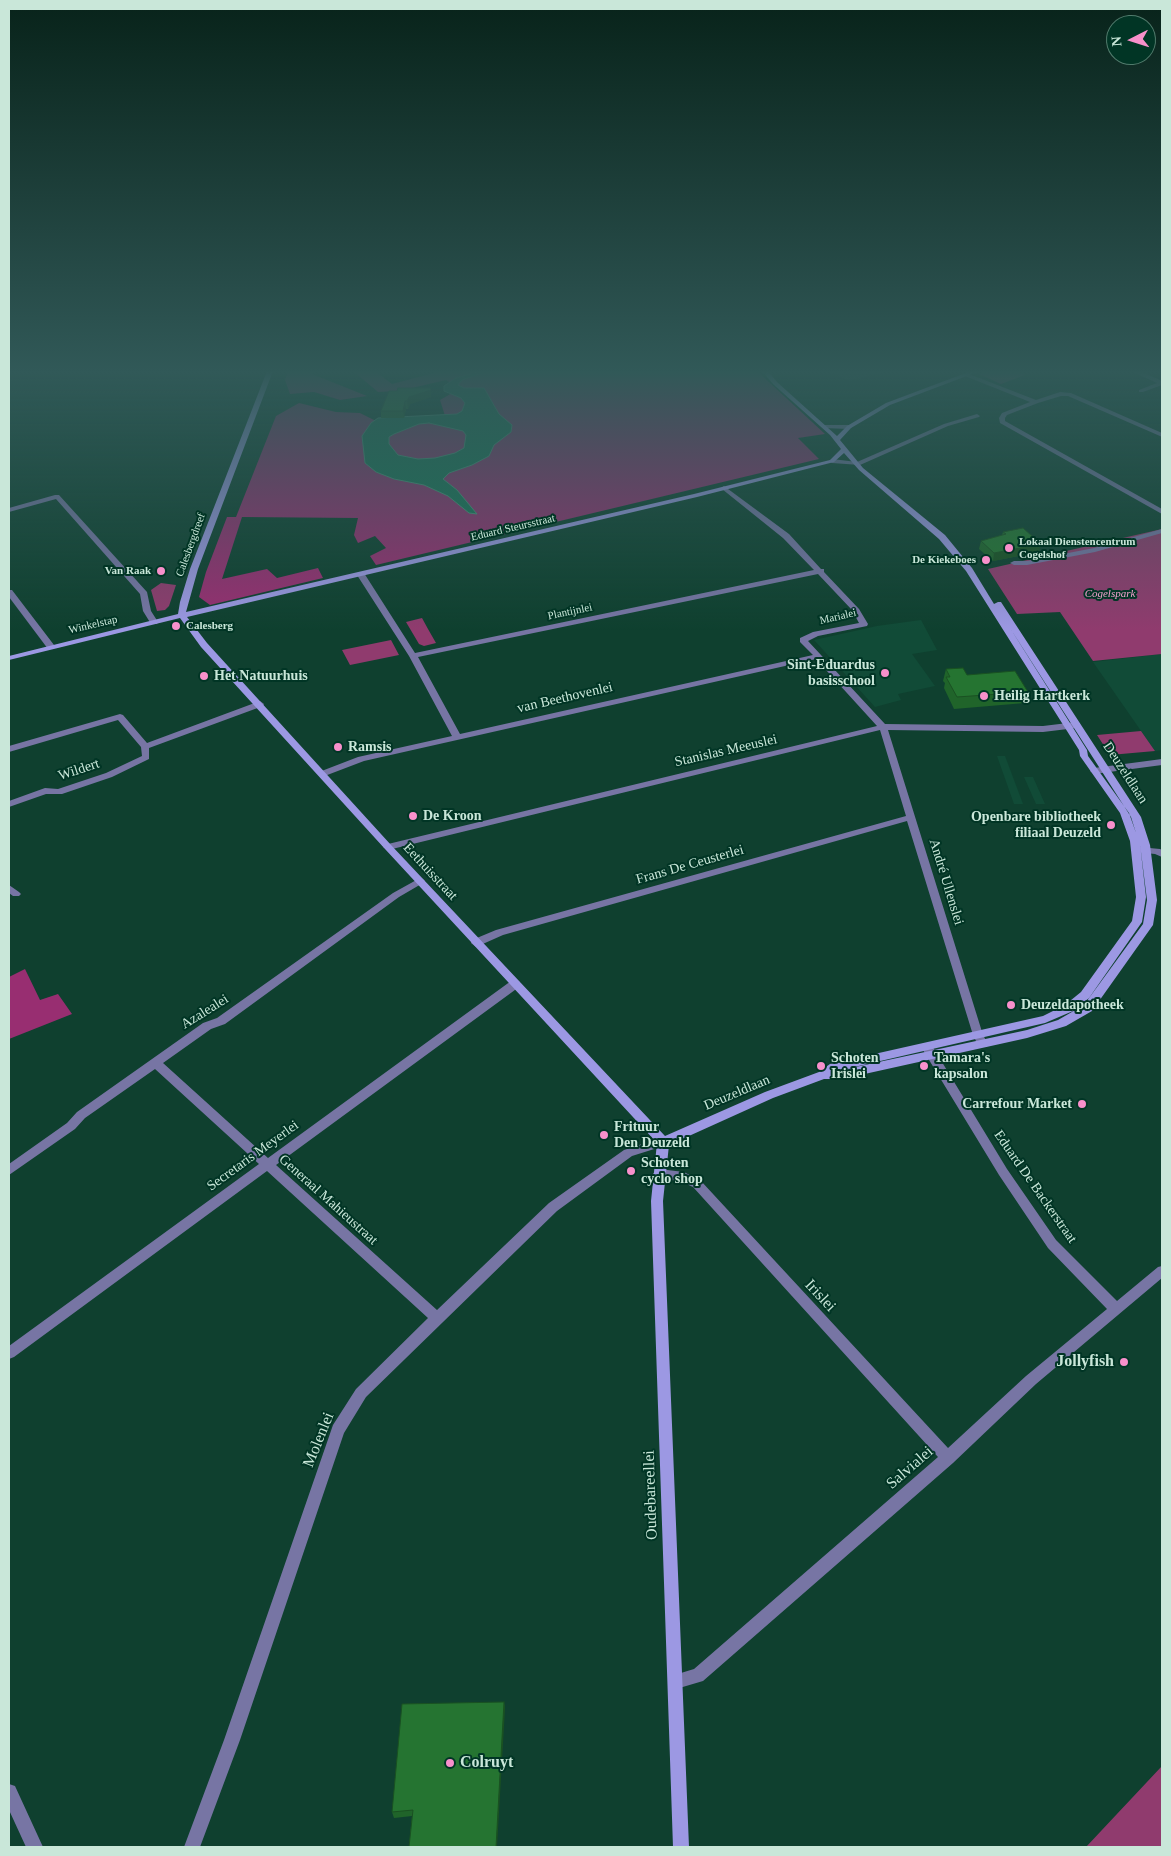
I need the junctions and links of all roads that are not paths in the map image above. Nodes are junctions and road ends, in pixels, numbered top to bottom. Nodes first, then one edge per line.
1 (237, 458) edge
2 (836, 458) edge
3 (852, 458) edge
4 (872, 458) edge
5 (1065, 458) edge
6 (832, 461) junction
7 (858, 464) junction
8 (724, 488) junction
9 (9, 510) edge
10 (1162, 512) edge
11 (1162, 531) edge
12 (1014, 562) dead end
13 (821, 571) junction
14 (361, 575) junction
15 (9, 592) edge
16 (182, 616) junction
17 (154, 622) junction
18 (51, 647) junction
19 (413, 656) junction
20 (816, 657) junction
21 (9, 658) edge
22 (260, 704) junction
23 (1072, 726) junction
24 (883, 727) junction
25 (457, 737) junction
26 (145, 747) junction
27 (9, 749) edge
28 (1162, 762) edge
29 (1105, 769) junction
30 (1094, 771) junction
31 (322, 774) junction
32 (9, 804) edge
33 (912, 817) junction
34 (388, 847) junction
35 (1141, 850) junction
36 (1162, 854) edge
37 (420, 881) junction
38 (476, 943) junction
39 (515, 984) junction
40 (980, 1039) junction
41 (930, 1051) junction
42 (156, 1063) junction
43 (663, 1142) junction
44 (267, 1164) junction
45 (9, 1170) edge
46 (659, 1174) junction
47 (1162, 1270) edge
48 (1116, 1309) junction
49 (436, 1318) junction
50 (9, 1353) edge
51 (948, 1458) junction
52 (676, 1681) junction
53 (9, 1792) edge
54 (35, 1847) edge
55 (192, 1847) edge
56 (681, 1847) edge

1 - 16 street, Calesbergdreef
2 - 6 street, Eduard Steursstraat
3 - 7 street, Deuzeldlaan
4 - 7 street
5 - 10 street
6 - 7 street
6 - 8 street, Eduard Steursstraat
7 - 23 street, Deuzeldlaan
8 - 13 street, Marialei
8 - 14 street, Eduard Steursstraat
9 - 17 street
11 - 12 street
13 - 19 street, Plantijnlei
13 - 20 street, Marialei
14 - 16 street, Eduard Steursstraat
14 - 19 street
15 - 18 street
16 - 17 street, Winkelstap
16 - 22 street, Eethuisstraat
17 - 18 street, Winkelstap
18 - 21 street, Winkelstap
19 - 25 street
20 - 24 street, Marialei
20 - 25 street, van Beethovenlei
22 - 26 street
22 - 31 street, Eethuisstraat
23 - 24 street, Stanislas Meeuslei
23 - 29 street, Deuzeldlaan
23 - 30 street, Deuzeldlaan
24 - 33 street, André Ullenslei
24 - 34 street, Stanislas Meeuslei
25 - 31 street, van Beethovenlei
26 - 27 street
26 - 32 street, Wildert
28 - 29 street
29 - 30 street
29 - 35 street, Deuzeldlaan
30 - 35 street, Deuzeldlaan
31 - 34 street, Eethuisstraat
33 - 38 street, Frans De Ceusterlei
33 - 40 street, André Ullenslei
34 - 37 street, Eethuisstraat
35 - 36 street
35 - 40 street, Deuzeldlaan
37 - 38 street, Eethuisstraat
37 - 42 street, Azalealei
38 - 39 street, Eethuisstraat
39 - 43 street, Eethuisstraat
39 - 44 street, Secretaris Meyerlei
40 - 41 street, Deuzeldlaan
41 - 43 street, Deuzeldlaan
41 - 48 street, Eduard De Backerstraat
42 - 44 street, Generaal Mahieustraat
42 - 45 street, Azalealei
43 - 46 street, Oudebareellei
43 - 49 street, Molenlei
44 - 49 street, Generaal Mahieustraat
44 - 50 street, Secretaris Meyerlei
46 - 51 street, Irislei
46 - 52 street, Oudebareellei
47 - 48 street, Salvialei
48 - 51 street, Salvialei
49 - 55 street, Molenlei
51 - 52 street, Salvialei
52 - 56 street, Oudebareellei
53 - 54 street

